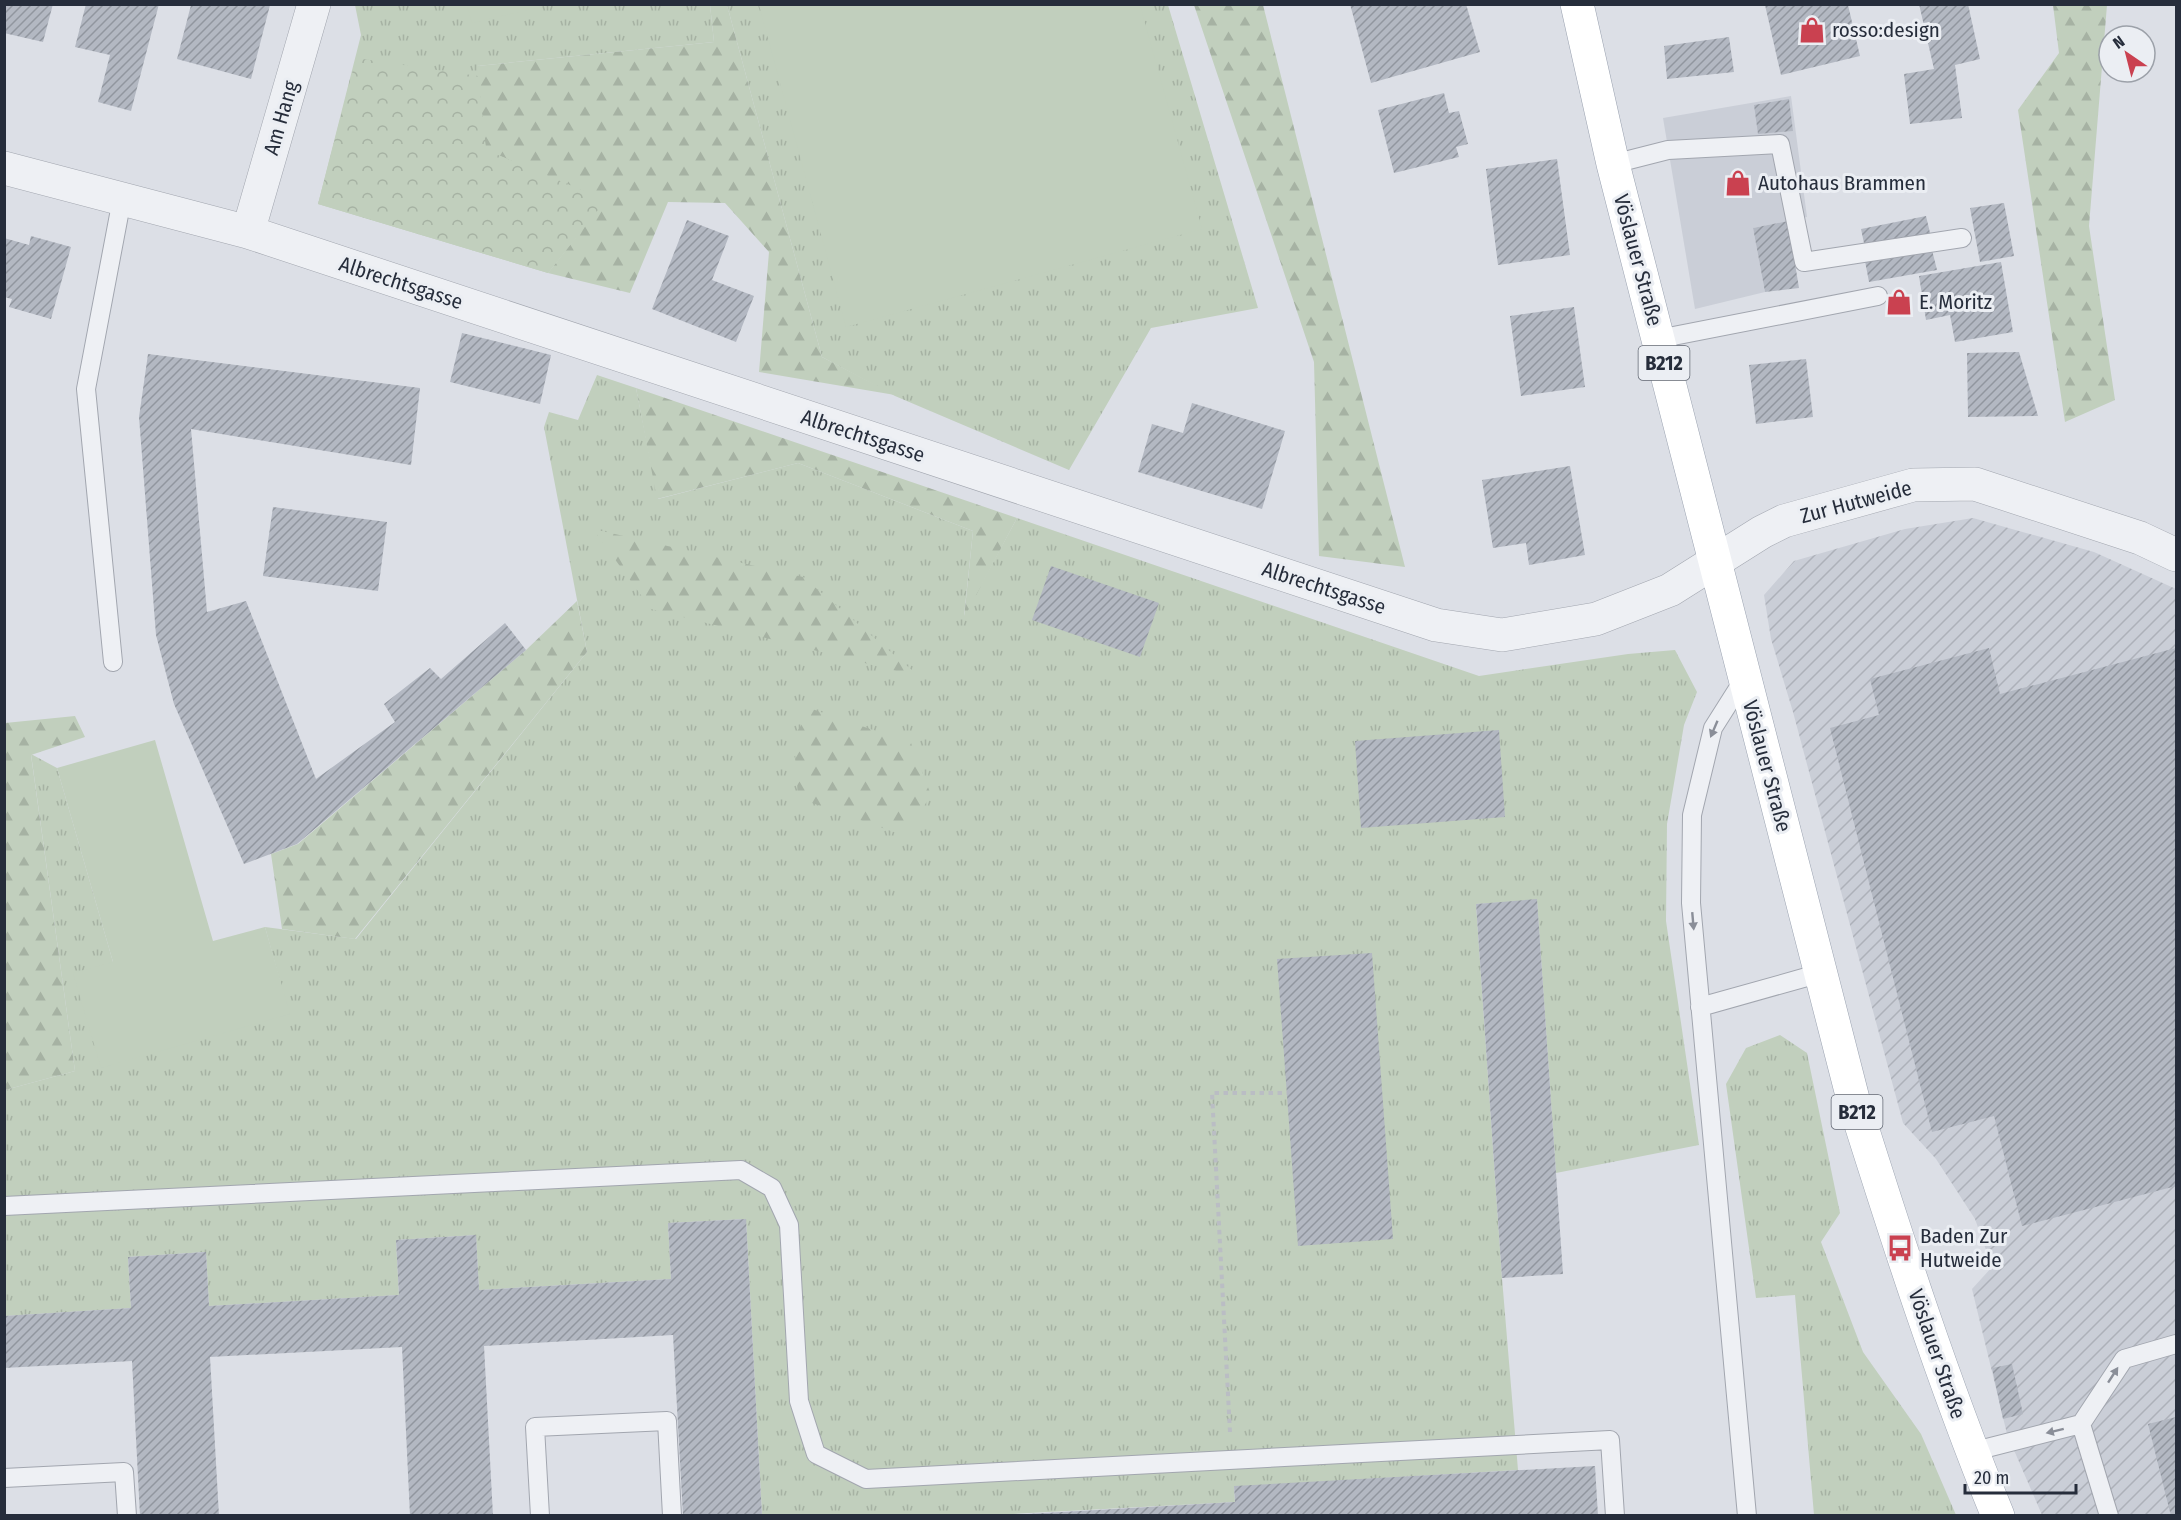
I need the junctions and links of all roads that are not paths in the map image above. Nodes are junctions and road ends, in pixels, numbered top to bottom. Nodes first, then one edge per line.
1 (314, 4) edge
2 (1577, 4) edge
3 (1613, 164) junction
4 (4, 168) edge
5 (122, 199) junction
6 (248, 232) junction
7 (1962, 238) dead end
8 (1878, 296) dead end
9 (1658, 339) junction
10 (2176, 555) edge
11 (1716, 561) junction
12 (113, 662) dead end
13 (1744, 679) junction
14 (1821, 973) junction
15 (1700, 1007) junction
16 (4, 1206) edge
17 (2176, 1344) edge
18 (2081, 1424) junction
19 (1971, 1452) junction
20 (4, 1478) edge
21 (127, 1515) edge
22 (540, 1515) edge
23 (672, 1515) edge
24 (1615, 1515) edge
25 (1747, 1515) edge
26 (1998, 1515) edge
27 (2109, 1515) edge

1 - 6 street, Am Hang
2 - 3 main road, Vöslauer Straße / B212
3 - 7 lane
3 - 9 main road, Vöslauer Straße / B212
4 - 5 street, Albrechtsgasse
5 - 6 street, Albrechtsgasse
5 - 12 lane
6 - 11 street, Albrechtsgasse
8 - 9 lane
9 - 11 main road, Vöslauer Straße / B212
10 - 11 street, Zur Hutweide
11 - 13 main road, Vöslauer Straße / B212
13 - 14 main road, Vöslauer Straße / B212
13 -> 15 lane
14 - 15 lane
14 - 19 main road, Vöslauer Straße / B212
15 - 25 lane
16 - 24 lane
18 -> 17 lane
18 -> 19 lane
18 - 27 lane
19 - 26 main road, Vöslauer Straße / B212
20 - 21 lane
22 - 23 lane

